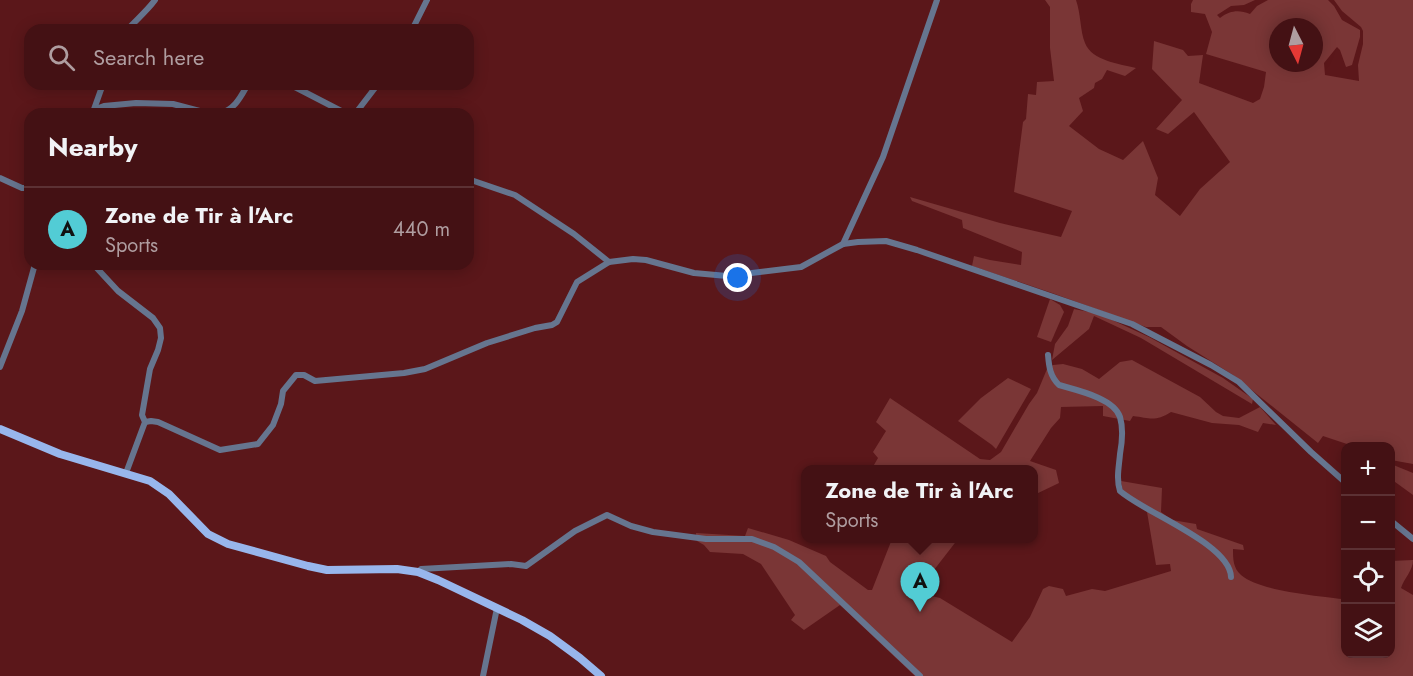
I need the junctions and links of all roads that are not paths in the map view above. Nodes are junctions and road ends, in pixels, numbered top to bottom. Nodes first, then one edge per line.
1 (155, 0) edge
2 (427, 0) edge
3 (937, 0) edge
4 (132, 24) edge
5 (415, 24) edge
6 (102, 90) edge
7 (245, 90) edge
8 (301, 90) edge
9 (374, 90) edge
10 (98, 106) joint
11 (190, 108) edge
12 (232, 108) edge
13 (335, 108) edge
14 (360, 108) edge
15 (0, 178) edge
16 (474, 181) edge
17 (24, 188) edge
18 (843, 244) junction
19 (609, 262) junction
20 (33, 270) edge
21 (99, 270) edge
22 (1048, 355) dead end
23 (0, 367) edge
24 (145, 423) junction
25 (0, 429) edge
26 (126, 473) junction
27 (1341, 478) edge
28 (1395, 524) edge
29 (1413, 539) edge
30 (418, 572) junction
31 (1232, 577) dead end
32 (497, 608) junction
33 (483, 676) edge
34 (602, 676) edge
35 (920, 676) edge

1 - 4 street
2 - 5 street
3 - 18 street
6 - 10 street
7 - 12 street
8 - 13 street
9 - 14 street
10 - 11 street
15 - 17 street
16 - 19 street
18 - 19 street
18 - 27 street
19 - 24 street
20 - 23 street
21 - 24 street
22 - 31 street
24 - 26 street
25 - 26 main road
26 - 30 main road
28 - 29 street
30 - 32 main road
30 - 35 street
32 - 33 street
32 - 34 main road

